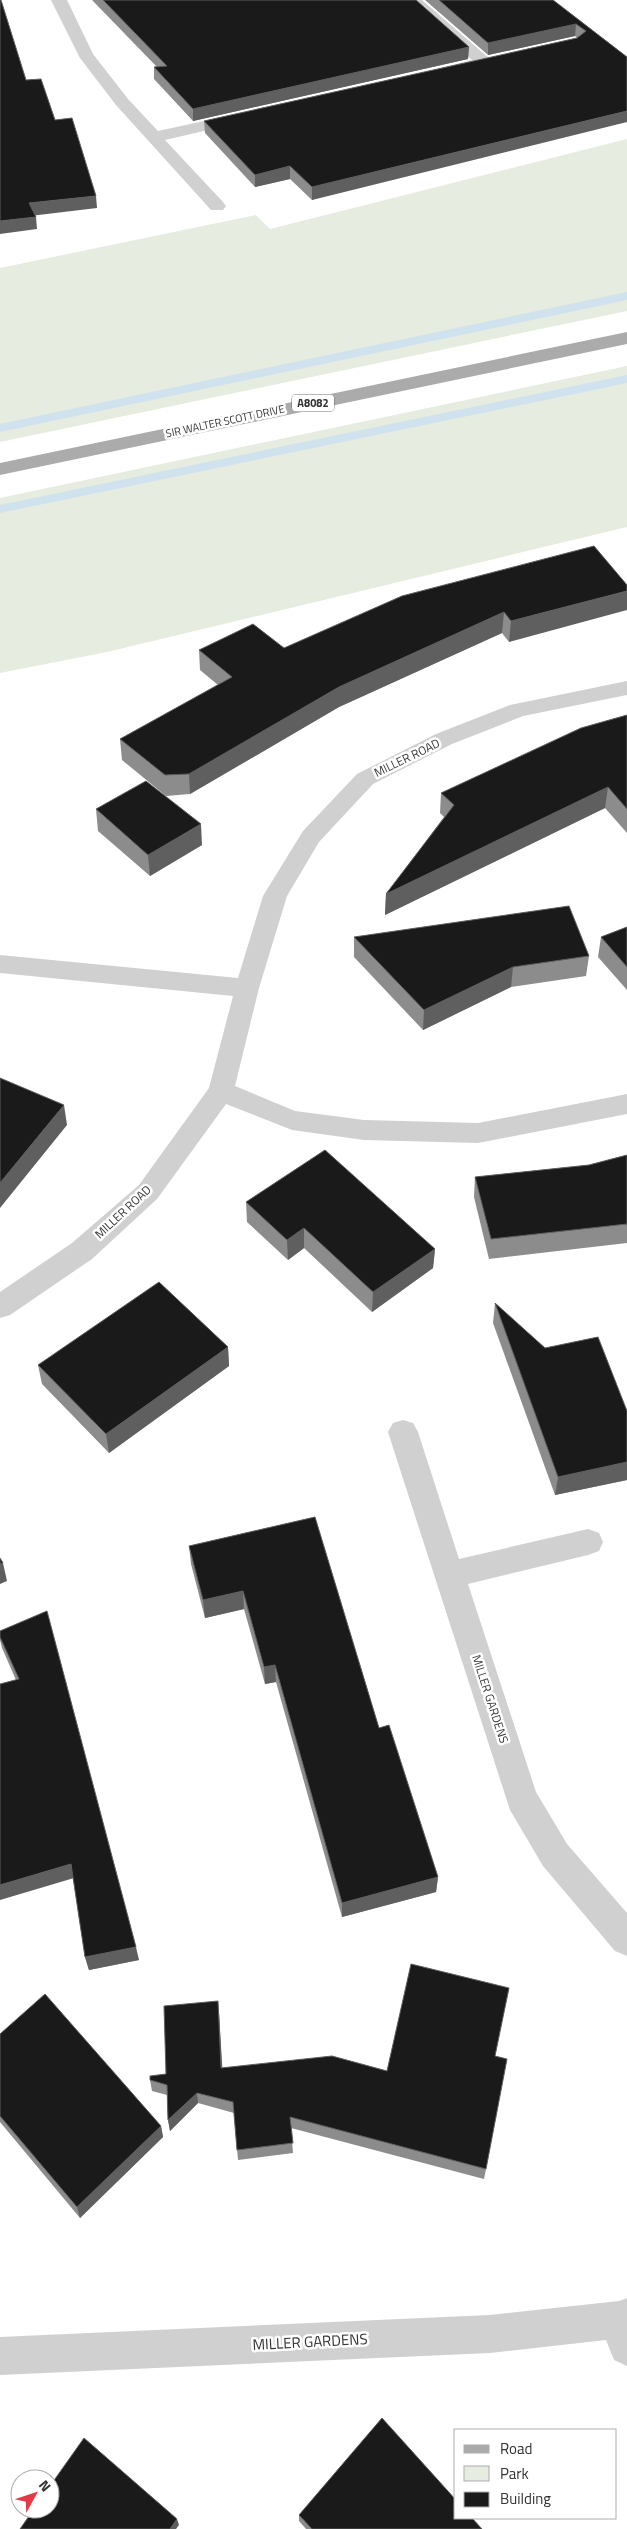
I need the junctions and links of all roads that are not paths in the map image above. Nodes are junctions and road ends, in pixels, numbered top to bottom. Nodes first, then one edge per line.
1 (59, 0) edge
2 (412, 0) edge
3 (502, 58) edge
4 (484, 62) junction
5 (436, 73) edge
6 (252, 115) edge
7 (155, 137) junction
8 (217, 206) dead end
9 (627, 338) edge
10 (0, 468) edge
11 (627, 688) edge
12 (0, 964) edge
13 (247, 988) junction
14 (221, 1091) junction
15 (627, 1104) edge
16 (0, 1307) edge
17 (403, 1432) dead end
18 (588, 1542) dead end
19 (450, 1575) junction
20 (627, 1939) edge
21 (624, 2328) edge
22 (0, 2356) edge

1 - 7 street
2 - 4 street
3 - 4 street
4 - 5 street
6 - 7 street
7 - 8 street
9 - 10 main road, SIR WALTER SCOTT DRIVE / A8082
11 - 13 street, MILLER ROAD
12 - 13 street
13 - 14 street, MILLER ROAD
14 - 15 street
14 - 16 street, MILLER ROAD
17 - 19 street, MILLER GARDENS
18 - 19 street
19 - 20 street, MILLER GARDENS
21 - 22 street, MILLER GARDENS

